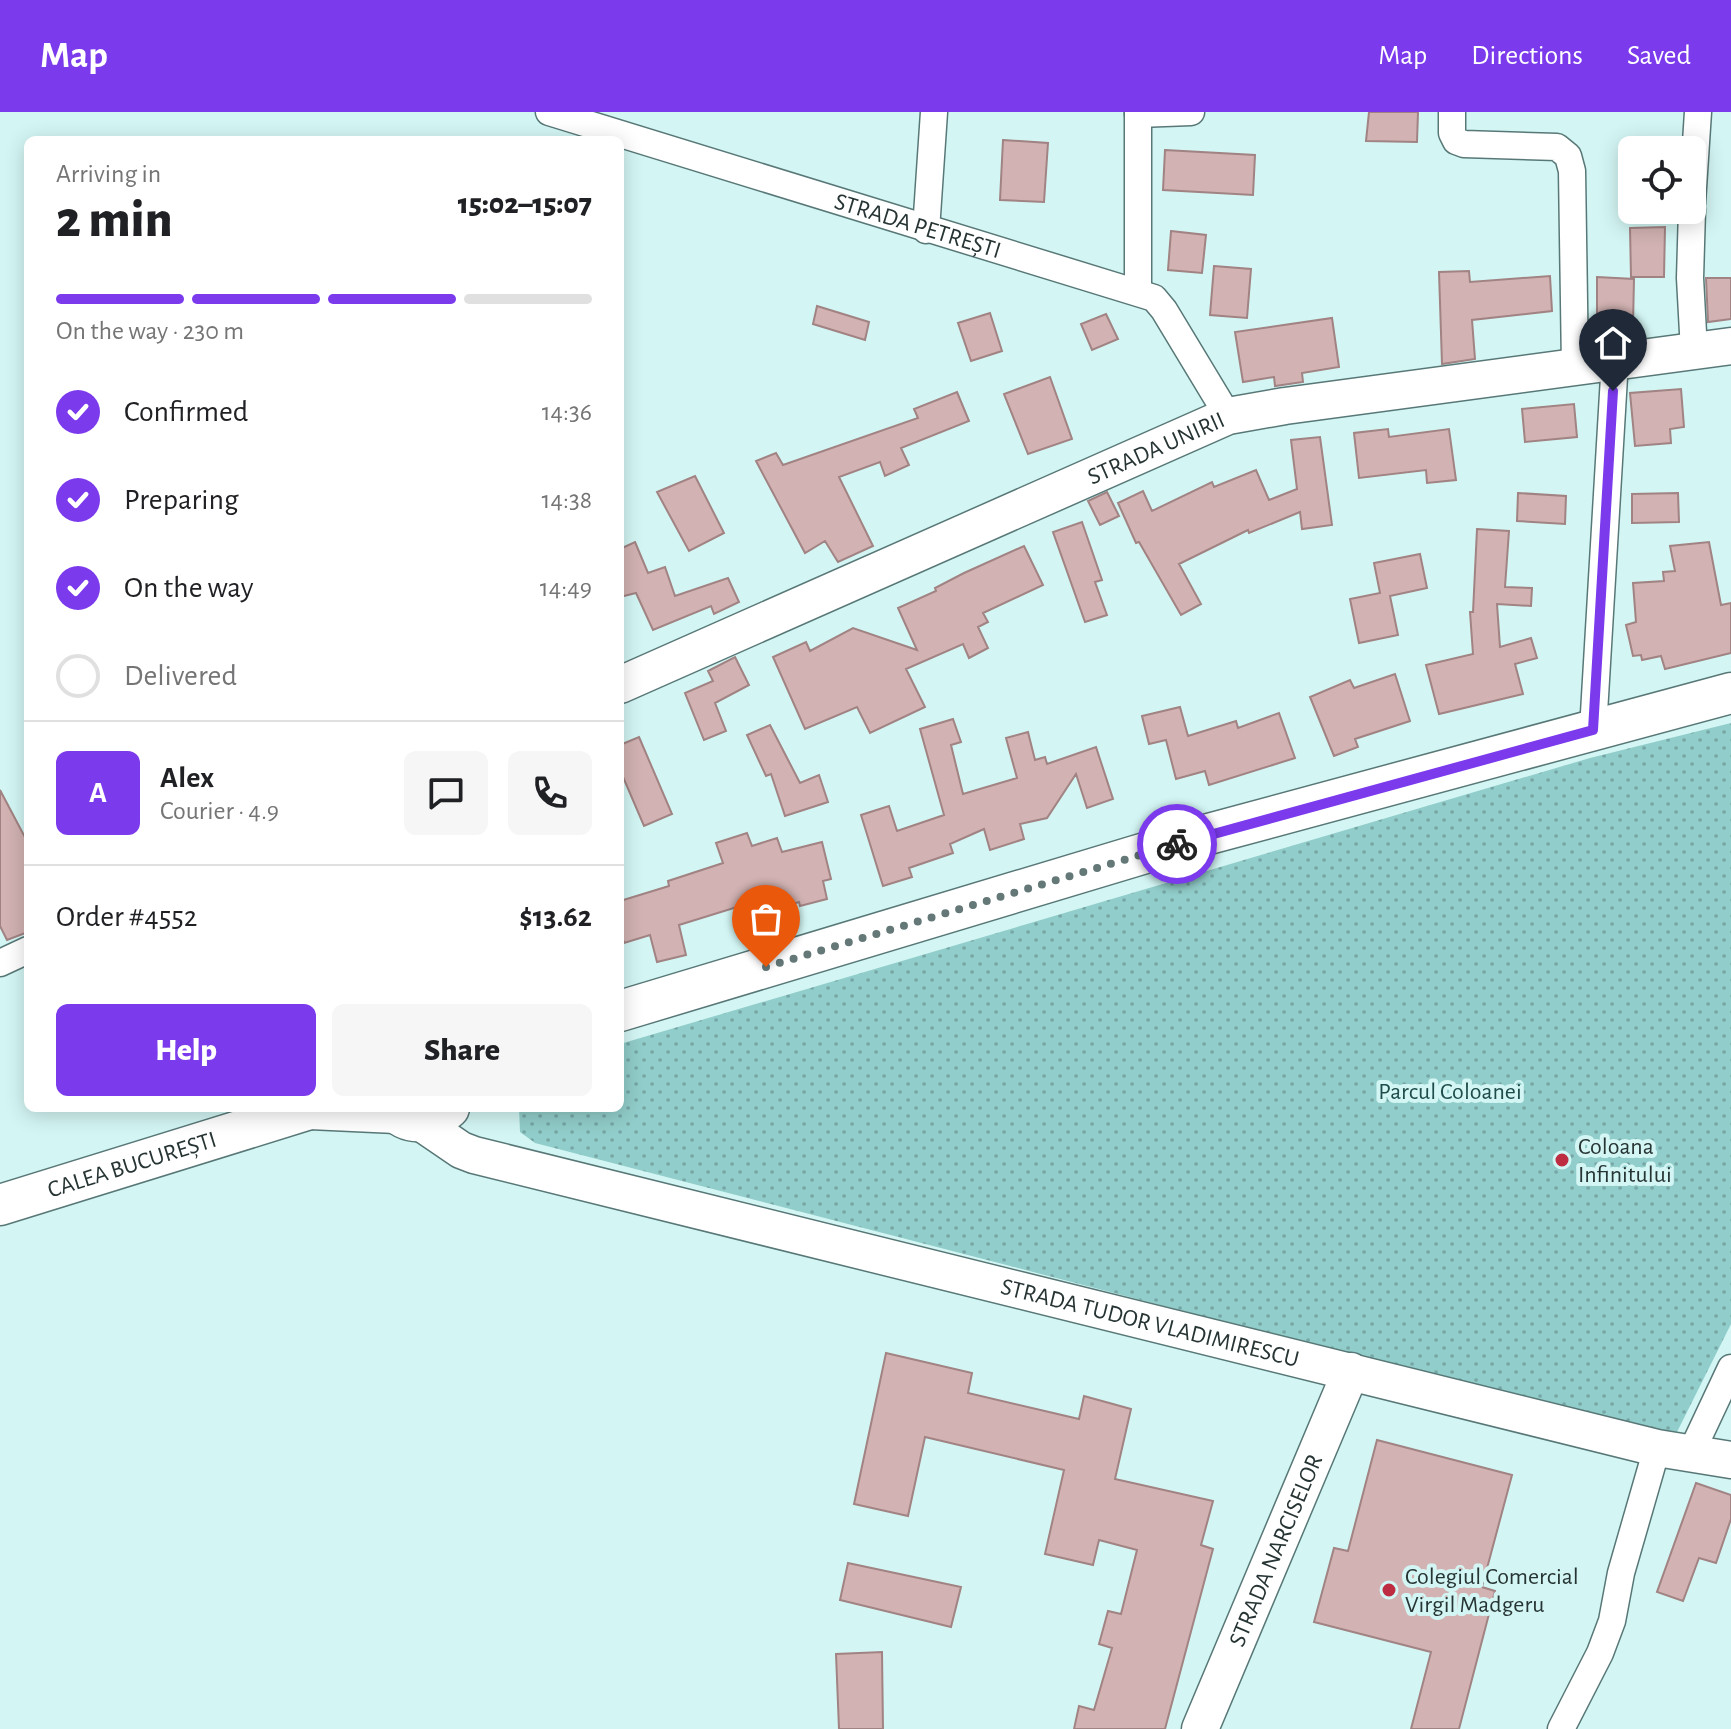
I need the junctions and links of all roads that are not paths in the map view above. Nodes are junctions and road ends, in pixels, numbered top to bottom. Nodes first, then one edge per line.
1 (549, 112) edge
2 (934, 112) edge
3 (1191, 112) edge
4 (1452, 112) edge
5 (1698, 112) edge
6 (1138, 113) edge
7 (1696, 136) edge
8 (1692, 224) edge
9 (926, 230) junction
10 (1138, 292) junction
11 (1731, 346) edge
12 (1694, 351) junction
13 (1615, 360) junction
14 (1575, 367) junction
15 (1228, 416) junction
16 (624, 683) edge
17 (1731, 693) edge
18 (1593, 730) junction
19 (24, 952) edge
20 (0, 963) edge
21 (624, 1010) edge
22 (302, 1112) edge
23 (421, 1112) edge
24 (0, 1205) edge
25 (1731, 1368) edge
26 (1351, 1371) junction
27 (1674, 1451) junction
28 (1731, 1460) edge
29 (1200, 1729) edge
30 (1561, 1729) edge

1 - 9 street, STRADA PETREȘTI
2 - 9 street
3 - 6 street
4 - 14 street
5 - 7 street
6 - 10 street
8 - 12 street
9 - 10 street, STRADA PETREȘTI
10 - 15 street, STRADA PETREȘTI
11 - 12 main road, STRADA UNIRII
12 - 13 main road, STRADA UNIRII
13 - 14 main road, STRADA UNIRII
13 - 18 street
14 - 15 main road, STRADA UNIRII
15 - 16 main road, STRADA UNIRII
17 - 18 main road
18 - 21 main road
19 - 20 street
22 - 24 main road, CALEA BUCUREȘTI
23 - 26 main road, STRADA TUDOR VLADIMIRESCU
25 - 27 street
26 - 27 main road, STRADA TUDOR VLADIMIRESCU
26 - 29 main road, STRADA NARCISELOR
27 - 28 main road, STRADA TUDOR VLADIMIRESCU
27 - 30 street

